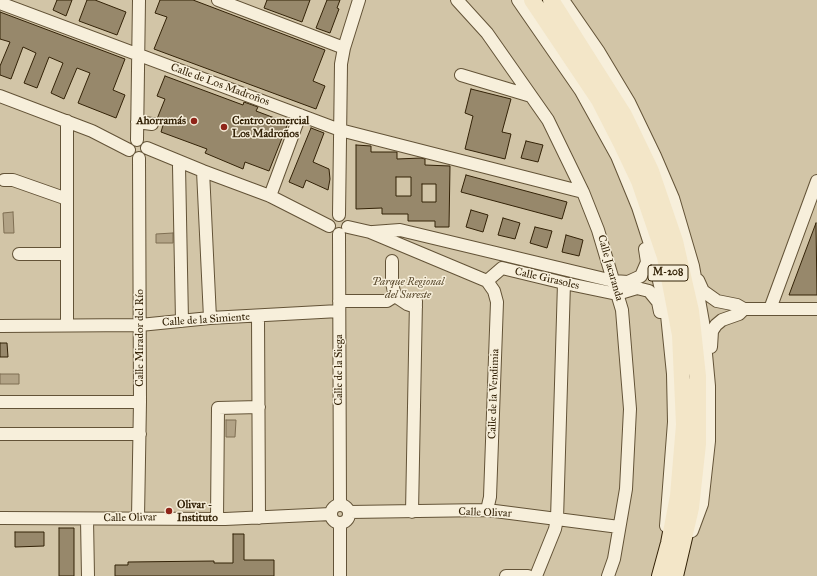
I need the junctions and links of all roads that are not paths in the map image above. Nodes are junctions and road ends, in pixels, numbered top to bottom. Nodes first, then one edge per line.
1 (139, 0) edge
2 (218, 0) edge
3 (359, 0) edge
4 (456, 0) edge
5 (518, 0) edge
6 (532, 0) edge
7 (551, 0) edge
8 (563, 0) edge
9 (0, 3) edge
10 (344, 48) junction
11 (139, 56) junction
12 (461, 75) dead end
13 (0, 96) edge
14 (531, 96) junction
15 (300, 115) junction
16 (67, 121) junction
17 (138, 122) junction
18 (152, 124) dead end
19 (340, 130) junction
20 (138, 149) junction
21 (179, 166) junction
22 (202, 171) junction
23 (4, 180) dead end
24 (817, 181) edge
25 (583, 192) junction
26 (270, 196) junction
27 (67, 199) junction
28 (638, 207) junction
29 (334, 219) junction
30 (344, 231) junction
31 (370, 232) junction
32 (19, 254) dead end
33 (66, 254) junction
34 (392, 261) dead end
35 (504, 262) junction
36 (693, 266) junction
37 (487, 281) junction
38 (613, 282) junction
39 (564, 283) junction
40 (617, 294) junction
41 (391, 299) junction
42 (339, 306) junction
43 (744, 309) junction
44 (770, 309) junction
45 (817, 309) edge
46 (258, 316) junction
47 (210, 318) junction
48 (182, 321) junction
49 (67, 324) junction
50 (140, 325) junction
51 (0, 326) edge
52 (673, 374) junction
53 (709, 386) junction
54 (0, 402) edge
55 (140, 402) junction
56 (259, 407) junction
57 (0, 434) edge
58 (140, 434) junction
59 (340, 510) junction
60 (486, 510) junction
61 (412, 512) junction
62 (138, 517) junction
63 (0, 518) edge
64 (259, 518) junction
65 (87, 519) junction
66 (217, 519) junction
67 (557, 519) junction
68 (620, 527) junction
69 (669, 543) junction
70 (677, 571) edge
71 (88, 576) edge
72 (340, 576) edge
73 (506, 576) edge
74 (528, 576) edge
75 (536, 576) edge
76 (608, 576) edge
77 (660, 576) edge

1 - 11 street, Calle Mirador del Río
2 - 10 street
3 - 10 street
4 - 14 street, Calle Jacaranda
5 - 28 street
6 - 69 main road, M-208
7 - 70 main road, M-208
8 - 36 street
9 - 11 street, Calle de Los Madroños
10 - 19 street
11 - 15 street, Calle de Los Madroños
11 - 17 street, Calle Mirador del Río
12 - 14 street
13 - 16 street
14 - 25 street, Calle Jacaranda
15 - 19 street, Calle de Los Madroños
15 - 26 street
16 - 20 street
16 - 27 street
17 - 18 street
17 - 20 street, Calle Mirador del Río
19 - 25 street, Calle de Los Madroños
19 - 29 street
20 - 21 street
20 - 22 street
20 - 50 street, Calle Mirador del Río
21 - 22 street
21 - 48 street
22 - 26 street
22 - 47 street
23 - 27 street
24 - 44 street
25 - 38 street, Calle Jacaranda
26 - 29 street
27 - 33 street
28 - 38 street, Calle Girasoles
28 - 52 street
29 - 30 street
29 - 30 street
30 - 31 street, Calle Girasoles
30 - 42 street, Calle de la Siega
31 - 35 street, Calle Girasoles
31 - 37 street, Calle Girasoles
32 - 33 street
33 - 49 street
34 - 41 street
35 - 37 street, Calle Girasoles
35 - 38 street, Calle Girasoles
35 - 39 street, Calle Girasoles
36 - 43 street
36 - 53 street
37 - 60 street, Calle de la Vendimia
38 - 40 street, Calle Jacaranda
39 - 40 street, Calle Girasoles
39 - 67 street
40 - 52 street, Calle Girasoles
40 - 68 street, Calle Jacaranda
41 - 42 street, Calle de la Simiente
41 - 61 street
42 - 46 street, Calle de la Simiente
42 - 59 street, Calle de la Siega
43 - 44 street
43 - 53 street
44 - 45 street
46 - 47 street, Calle de la Simiente
46 - 56 street
47 - 48 street, Calle de la Simiente
48 - 50 street, Calle de la Simiente
49 - 50 street, Calle de la Simiente
49 - 51 street, Calle de la Simiente
50 - 55 street, Calle Mirador del Río
52 - 69 street
53 - 70 street
54 - 55 street
55 - 58 street, Calle Mirador del Río
56 - 64 street
56 - 66 street
57 - 58 street
58 - 62 street, Calle Mirador del Río
59 - 61 street, Calle Olivar
59 - 64 street, Calle Olivar
59 - 72 street
60 - 61 street, Calle Olivar
60 - 67 street, Calle Olivar
62 - 65 street, Calle Olivar
62 - 66 street, Calle Olivar
63 - 65 street, Calle Olivar
64 - 66 street, Calle Olivar
65 - 71 street
67 - 68 street, Calle Olivar
67 - 75 street
68 - 76 street, Calle Jacaranda
69 - 77 main road, M-208
73 - 74 street

